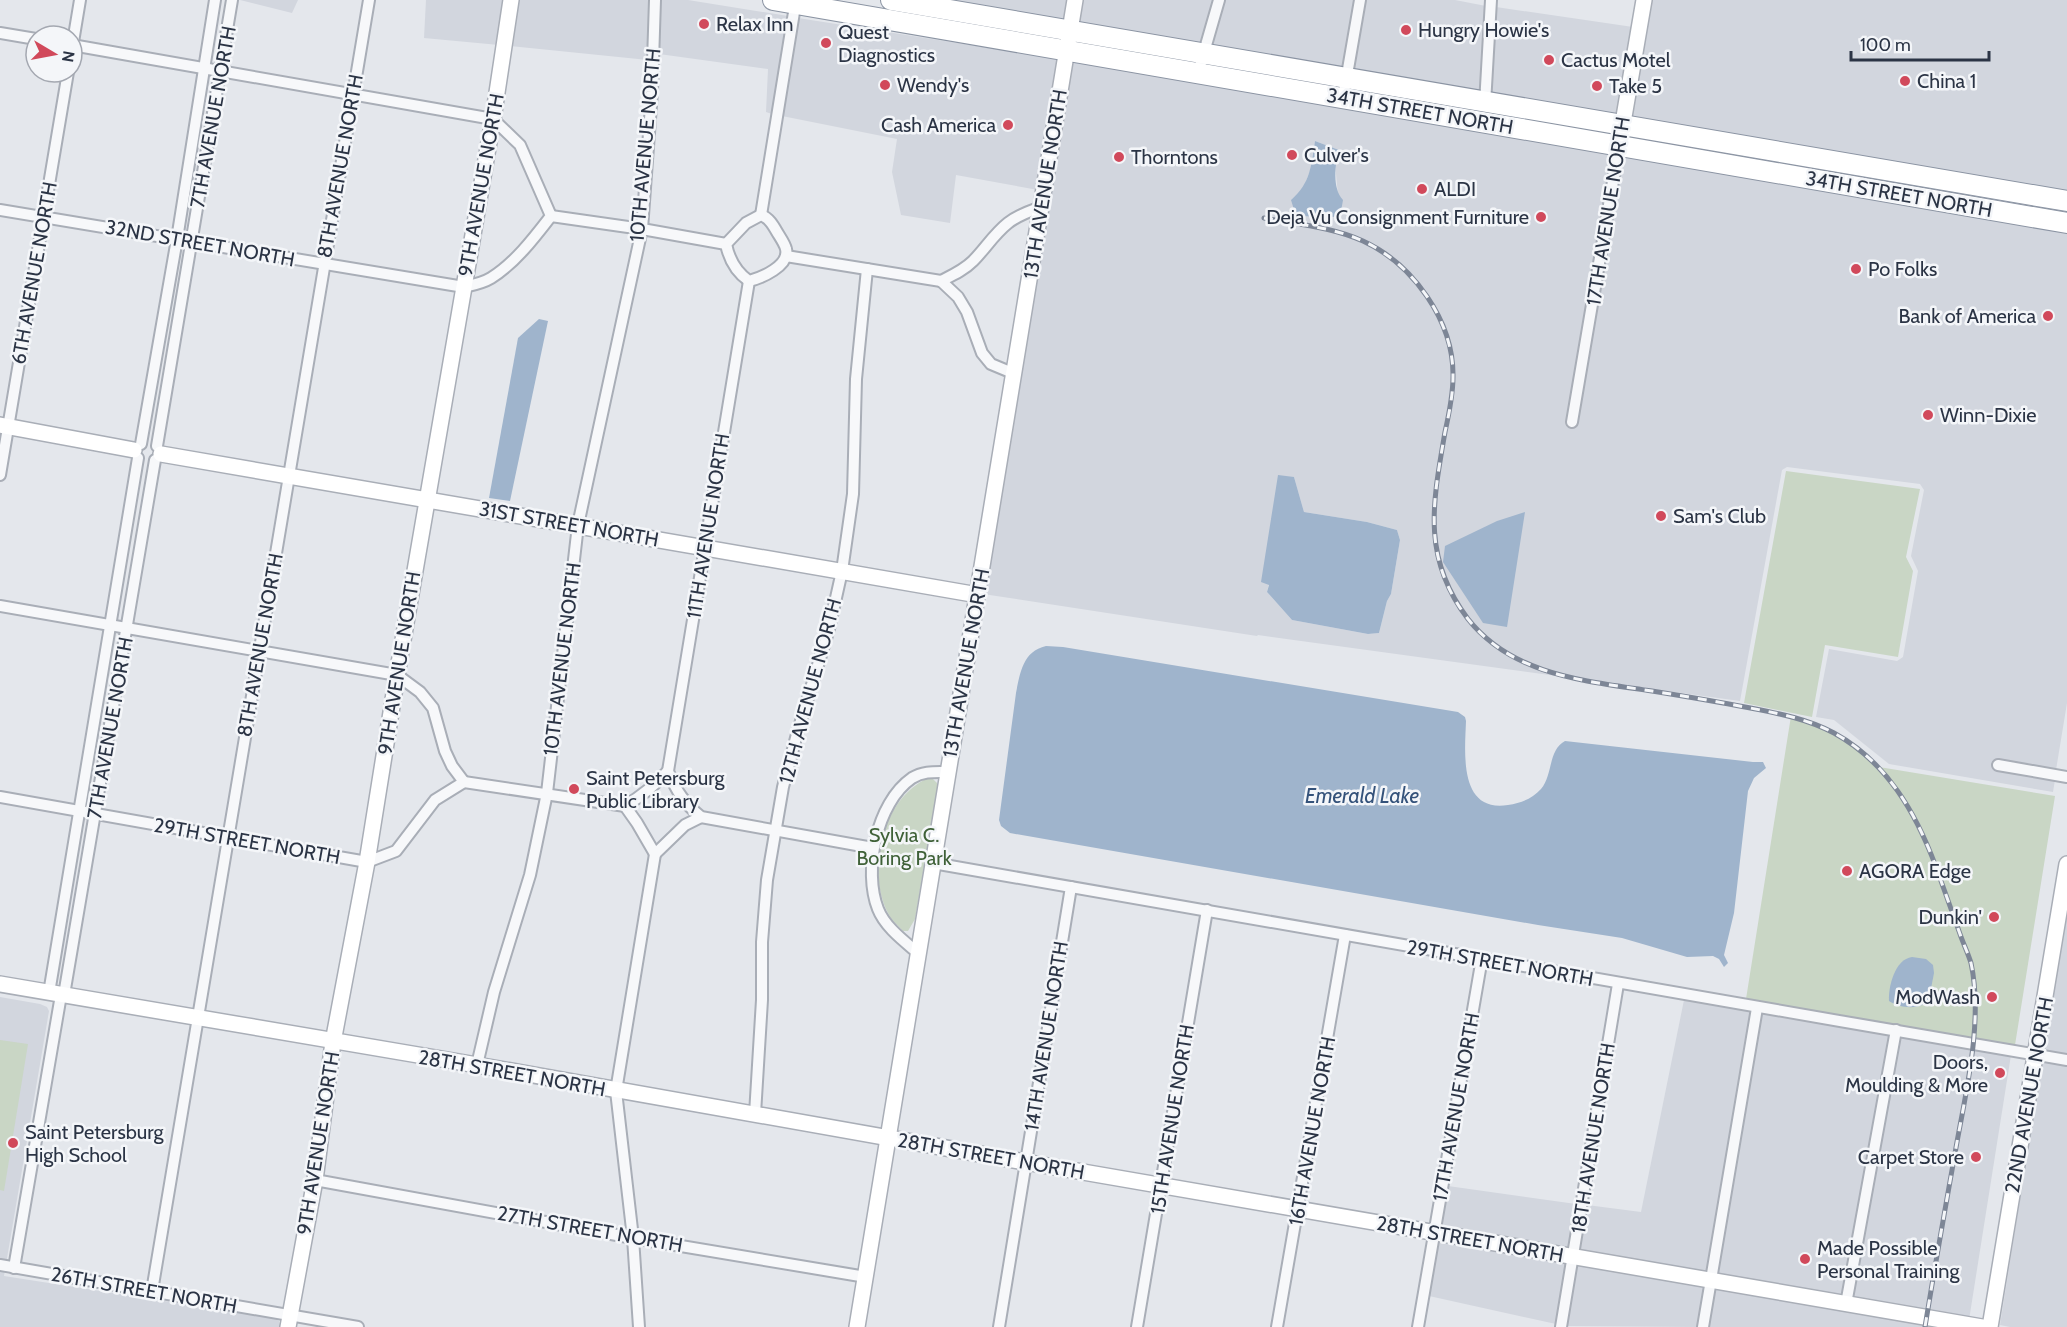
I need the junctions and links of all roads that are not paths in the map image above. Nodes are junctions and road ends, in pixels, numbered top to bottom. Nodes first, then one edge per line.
1 (80, 0) edge
2 (215, 0) edge
3 (232, 0) edge
4 (369, 0) edge
5 (511, 0) edge
6 (656, 0) edge
7 (772, 0) edge
8 (891, 0) edge
9 (1075, 0) edge
10 (1220, 0) edge
11 (1360, 0) edge
12 (1491, 0) edge
13 (1644, 0) edge
14 (795, 2) edge
15 (933, 17) junction
16 (76, 24) edge
17 (0, 33) edge
18 (24, 37) edge
19 (1068, 40) junction
20 (84, 48) edge
21 (1204, 54) junction
22 (204, 68) junction
23 (220, 71) junction
24 (1198, 73) junction
25 (66, 84) edge
26 (1344, 88) junction
27 (353, 93) junction
28 (1485, 102) junction
29 (493, 119) junction
30 (1484, 122) junction
31 (1622, 125) junction
32 (1619, 146) junction
33 (1964, 183) junction
34 (2067, 201) edge
35 (1956, 204) junction
36 (1041, 207) junction
37 (0, 210) edge
38 (761, 215) junction
39 (551, 216) junction
40 (44, 217) junction
41 (2067, 223) edge
42 (642, 229) junction
43 (177, 239) junction
44 (192, 242) junction
45 (726, 244) junction
46 (786, 256) junction
47 (323, 264) junction
48 (867, 269) junction
49 (749, 280) junction
50 (941, 281) junction
51 (464, 288) junction
52 (1015, 374) junction
53 (1572, 422) dead end
54 (4, 426) edge
55 (138, 450) junction
56 (158, 453) junction
57 (289, 474) junction
58 (0, 475) edge
59 (426, 499) junction
60 (578, 525) junction
61 (704, 547) junction
62 (842, 571) junction
63 (978, 595) junction
64 (0, 606) edge
65 (111, 626) junction
66 (126, 629) junction
67 (259, 651) junction
68 (397, 675) junction
69 (1998, 765) dead end
70 (668, 771) junction
71 (947, 772) junction
72 (2067, 777) edge
73 (464, 782) junction
74 (547, 793) junction
75 (0, 797) edge
76 (625, 806) junction
77 (79, 811) junction
78 (95, 814) junction
79 (701, 818) junction
80 (775, 831) junction
81 (228, 837) junction
82 (873, 848) junction
83 (655, 854) junction
84 (367, 862) junction
85 (933, 862) junction
86 (2067, 864) edge
87 (1071, 887) junction
88 (1207, 910) junction
89 (1345, 935) junction
90 (918, 952) junction
91 (1482, 958) junction
92 (0, 984) edge
93 (1618, 984) junction
94 (58, 994) junction
95 (1757, 1008) junction
96 (198, 1018) junction
97 (1896, 1030) junction
98 (333, 1042) junction
99 (2036, 1055) junction
100 (2067, 1060) edge
101 (477, 1065) junction
102 (616, 1091) junction
103 (755, 1114) junction
104 (889, 1138) junction
105 (1025, 1162) junction
106 (315, 1180) junction
107 (1162, 1185) junction
108 (1299, 1210) junction
109 (1434, 1232) junction
110 (633, 1238) junction
111 (1573, 1257) junction
112 (0, 1265) edge
113 (14, 1268) junction
114 (866, 1277) junction
115 (1711, 1280) junction
116 (152, 1291) junction
117 (1846, 1304) junction
118 (289, 1321) edge
119 (358, 1327) edge
120 (639, 1327) edge
121 (857, 1327) edge
122 (999, 1327) edge
123 (1137, 1327) edge
124 (1277, 1327) edge
125 (1419, 1327) edge
126 (1561, 1327) edge
127 (1703, 1327) edge
128 (1982, 1327) edge
129 (1990, 1327) edge

1 - 16 street
2 - 22 street, 7TH AVENUE NORTH
3 - 23 street, 7TH AVENUE NORTH
4 - 27 street, 8TH AVENUE NORTH
5 - 29 street, 9TH AVENUE NORTH
6 - 42 street, 10TH AVENUE NORTH
7 - 14 highway, 34TH STREET NORTH
8 - 15 highway, 34TH STREET NORTH
9 - 19 street, 13TH AVENUE NORTH
10 - 21 street
11 - 26 street
12 - 28 street
13 - 31 street, 17TH AVENUE NORTH
14 - 15 highway, 34TH STREET NORTH
14 - 38 street
15 - 19 highway, 34TH STREET NORTH
17 - 18 street
19 - 21 highway, 34TH STREET NORTH
19 - 24 highway, 34TH STREET NORTH
19 - 36 street, 13TH AVENUE NORTH
20 - 22 street
21 - 24 street
21 - 26 highway, 34TH STREET NORTH
22 - 23 street
22 - 43 street, 7TH AVENUE NORTH
23 - 27 street
23 - 44 street, 7TH AVENUE NORTH
24 - 26 highway, 34TH STREET NORTH
25 - 40 street, 6TH AVENUE NORTH
26 - 28 highway, 34TH STREET NORTH
26 - 30 highway, 34TH STREET NORTH
27 - 29 street
27 - 47 street, 8TH AVENUE NORTH
28 - 30 street
28 - 31 highway, 34TH STREET NORTH
29 - 39 street
29 - 51 street, 9TH AVENUE NORTH
30 - 32 highway, 34TH STREET NORTH
31 - 32 street, 17TH AVENUE NORTH
31 - 33 highway, 34TH STREET NORTH
32 - 35 highway, 34TH STREET NORTH
32 - 53 street, 17TH AVENUE NORTH
33 - 34 highway, 34TH STREET NORTH
33 - 35 highway
35 - 41 highway, 34TH STREET NORTH
36 - 50 street
36 - 52 street, 13TH AVENUE NORTH
37 - 40 street, 32ND STREET NORTH
38 - 45 street
38 - 46 street
39 - 42 street
39 - 51 street
40 - 43 street, 32ND STREET NORTH
40 - 54 street, 6TH AVENUE NORTH
42 - 45 street
42 - 60 street, 10TH AVENUE NORTH
43 - 44 street, 32ND STREET NORTH
43 - 55 street, 7TH AVENUE NORTH
44 - 47 street, 32ND STREET NORTH
44 - 56 street, 7TH AVENUE NORTH
45 - 49 street
46 - 48 street
46 - 49 street
47 - 51 street, 32ND STREET NORTH
47 - 57 street, 8TH AVENUE NORTH
48 - 50 street
48 - 62 street, 12TH AVENUE NORTH
49 - 61 street, 11TH AVENUE NORTH
50 - 52 street
51 - 59 street, 9TH AVENUE NORTH
52 - 63 street, 13TH AVENUE NORTH
54 - 55 street
54 - 58 street, 6TH AVENUE NORTH
55 - 56 street
55 - 56 street
55 - 65 street, 7TH AVENUE NORTH
56 - 57 street, 31ST STREET NORTH
56 - 66 street, 7TH AVENUE NORTH
57 - 59 street, 31ST STREET NORTH
57 - 67 street, 8TH AVENUE NORTH
59 - 60 street, 31ST STREET NORTH
59 - 68 street, 9TH AVENUE NORTH
60 - 61 street, 31ST STREET NORTH
60 - 74 street, 10TH AVENUE NORTH
61 - 62 street, 31ST STREET NORTH
61 - 70 street, 11TH AVENUE NORTH
62 - 63 street, 31ST STREET NORTH
62 - 80 street, 12TH AVENUE NORTH
63 - 71 street, 13TH AVENUE NORTH
64 - 65 street
65 - 66 street
65 - 77 street, 7TH AVENUE NORTH
66 - 67 street
66 - 78 street, 7TH AVENUE NORTH
67 - 68 street
67 - 81 street, 8TH AVENUE NORTH
68 - 73 street
68 - 84 street, 9TH AVENUE NORTH
69 - 72 street
70 - 76 street
70 - 79 street
71 - 82 street
71 - 85 street, 13TH AVENUE NORTH
73 - 74 street
73 - 84 street, 29TH STREET NORTH
74 - 76 street
74 - 101 street, 10TH AVENUE NORTH
75 - 77 street, 29TH STREET NORTH
76 - 83 street
77 - 78 street, 29TH STREET NORTH
77 - 94 street, 7TH AVENUE NORTH
78 - 81 street, 29TH STREET NORTH
78 - 94 street, 7TH AVENUE NORTH
79 - 80 street
79 - 83 street
80 - 82 street
80 - 103 street, 12TH AVENUE NORTH
81 - 84 street, 29TH STREET NORTH
81 - 96 street, 8TH AVENUE NORTH
82 - 90 street
83 - 102 street
84 - 98 street, 9TH AVENUE NORTH
85 - 87 street, 29TH STREET NORTH
85 - 90 street, 13TH AVENUE NORTH
86 - 99 street, 22ND AVENUE NORTH
87 - 88 street, 29TH STREET NORTH
87 - 105 street, 14TH AVENUE NORTH
88 - 89 street, 29TH STREET NORTH
88 - 107 street, 15TH AVENUE NORTH
89 - 91 street, 29TH STREET NORTH
89 - 108 street, 16TH AVENUE NORTH
90 - 104 street, 13TH AVENUE NORTH
91 - 93 street, 29TH STREET NORTH
91 - 109 street, 17TH AVENUE NORTH
92 - 94 street, 28TH STREET NORTH
93 - 95 street, 29TH STREET NORTH
93 - 111 street, 18TH AVENUE NORTH
94 - 96 street, 28TH STREET NORTH
94 - 113 street, 7TH AVENUE NORTH
95 - 97 street, 29TH STREET NORTH
95 - 115 street
96 - 98 street, 28TH STREET NORTH
96 - 116 street, 8TH AVENUE NORTH
97 - 99 street, 29TH STREET NORTH
97 - 117 street
98 - 101 street, 28TH STREET NORTH
98 - 106 street, 9TH AVENUE NORTH
99 - 100 street, 29TH STREET NORTH
99 - 129 street, 22ND AVENUE NORTH
101 - 102 street, 28TH STREET NORTH
102 - 103 street, 28TH STREET NORTH
102 - 110 street
103 - 104 street, 28TH STREET NORTH
104 - 105 street, 28TH STREET NORTH
104 - 114 street, 13TH AVENUE NORTH
105 - 107 street, 28TH STREET NORTH
105 - 122 street, 14TH AVENUE NORTH
106 - 110 street, 27TH STREET NORTH
106 - 118 street, 9TH AVENUE NORTH
107 - 108 street, 28TH STREET NORTH
107 - 123 street, 15TH AVENUE NORTH
108 - 109 street, 28TH STREET NORTH
108 - 124 street, 16TH AVENUE NORTH
109 - 111 street, 28TH STREET NORTH
109 - 125 street, 17TH AVENUE NORTH
110 - 114 street, 27TH STREET NORTH
110 - 120 street
111 - 115 street, 28TH STREET NORTH
111 - 126 street, 18TH AVENUE NORTH
112 - 113 street, 26TH STREET NORTH
113 - 116 street, 26TH STREET NORTH
114 - 121 street, 13TH AVENUE NORTH
115 - 117 street, 28TH STREET NORTH
115 - 127 street
116 - 118 street, 26TH STREET NORTH
117 - 128 street, 28TH STREET NORTH
118 - 119 street, 26TH STREET NORTH

